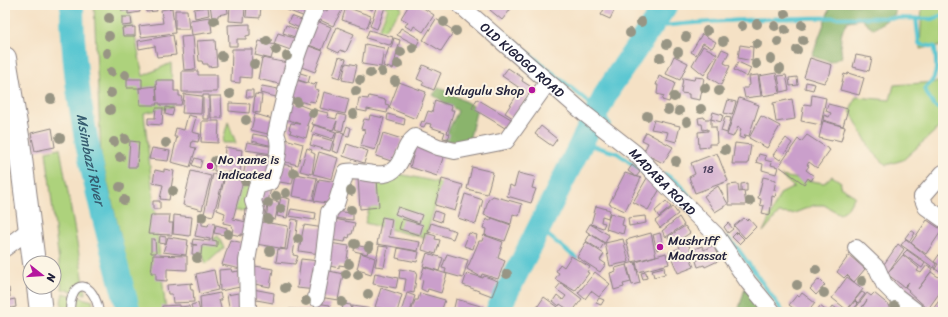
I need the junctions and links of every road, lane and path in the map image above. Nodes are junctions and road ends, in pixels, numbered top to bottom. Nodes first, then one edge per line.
1 (317, 5) edge
2 (460, 5) edge
3 (5, 58) edge
4 (548, 82) junction
5 (7, 88) edge
6 (626, 146) joint
7 (943, 173) edge
8 (943, 219) edge
9 (29, 230) junction
10 (5, 248) edge
11 (856, 248) dead end
12 (33, 255) edge
13 (39, 295) edge
14 (316, 298) dead end
15 (41, 312) edge
16 (70, 312) edge
17 (99, 312) edge
18 (248, 312) edge
19 (773, 312) edge
20 (917, 312) edge

1 - 18 street
2 - 4 street, OLD KIGOGO ROAD
3 - 5 street
4 - 6 street, OLD KIGOGO ROAD
4 - 14 street
5 - 9 street
6 - 19 street, MADABA ROAD
7 - 8 street
9 - 10 street
9 - 12 street
11 - 20 street
13 - 15 street
16 - 17 lane

